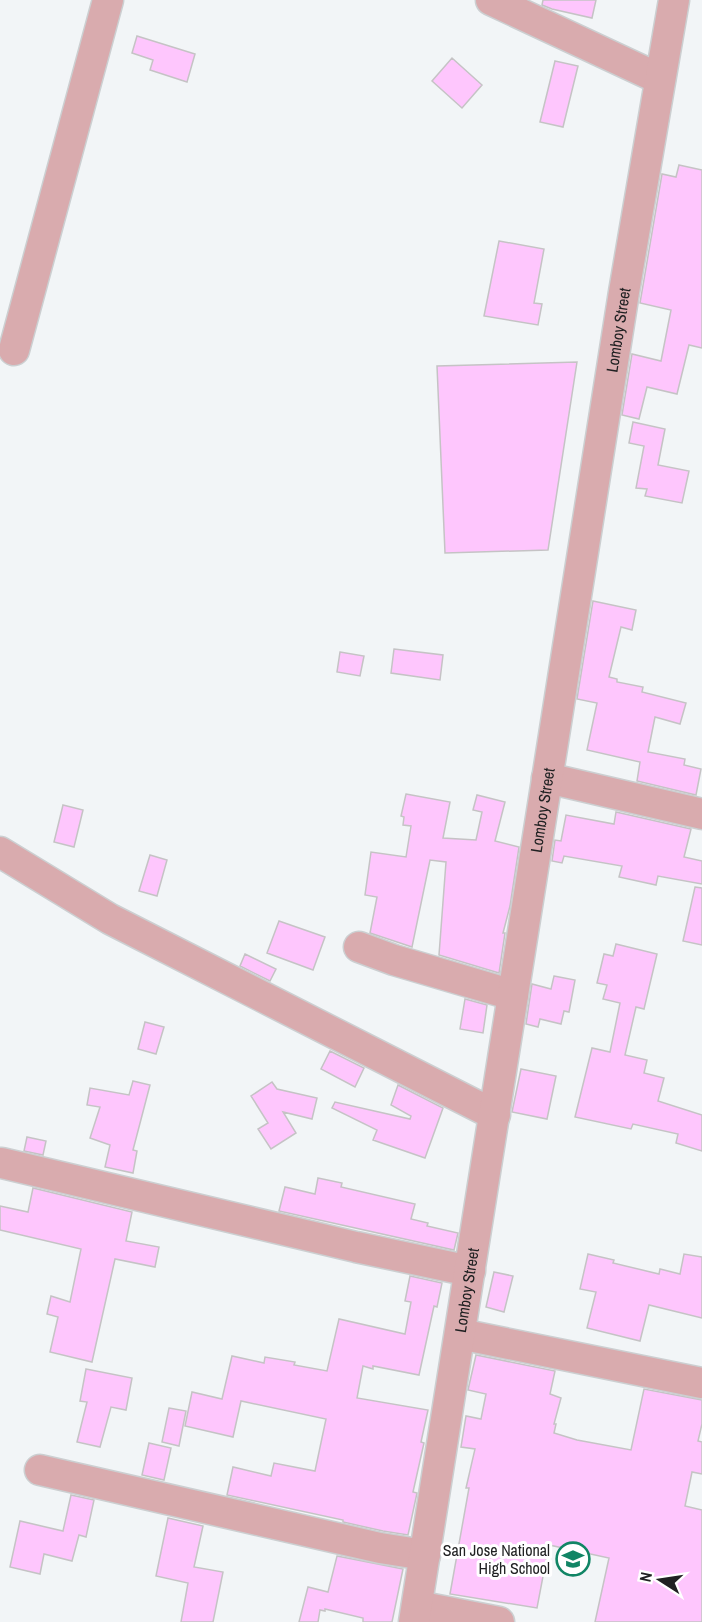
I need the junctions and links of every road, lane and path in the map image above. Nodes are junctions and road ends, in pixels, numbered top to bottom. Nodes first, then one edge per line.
1 (108, 0) edge
2 (491, 0) edge
3 (674, 0) edge
4 (660, 79) junction
5 (14, 350) dead end
6 (547, 778) junction
7 (702, 814) edge
8 (0, 852) edge
9 (358, 946) dead end
10 (513, 995) junction
11 (495, 1114) junction
12 (2, 1163) dead end
13 (470, 1271) junction
14 (460, 1334) junction
15 (702, 1383) edge
16 (40, 1470) dead end
17 (425, 1555) junction
18 (415, 1614) edge
19 (499, 1622) edge

1 - 5 street
2 - 4 street
3 - 4 street, Lomboy Street
4 - 6 street, Lomboy Street
6 - 7 street
6 - 10 street, Lomboy Street
8 - 11 street
9 - 10 street
10 - 11 street, Lomboy Street
11 - 13 street, Lomboy Street
12 - 13 street
13 - 14 street, Lomboy Street
14 - 15 street
14 - 17 street, Lomboy Street
16 - 17 street
17 - 18 street, Lomboy Street
18 - 19 street

